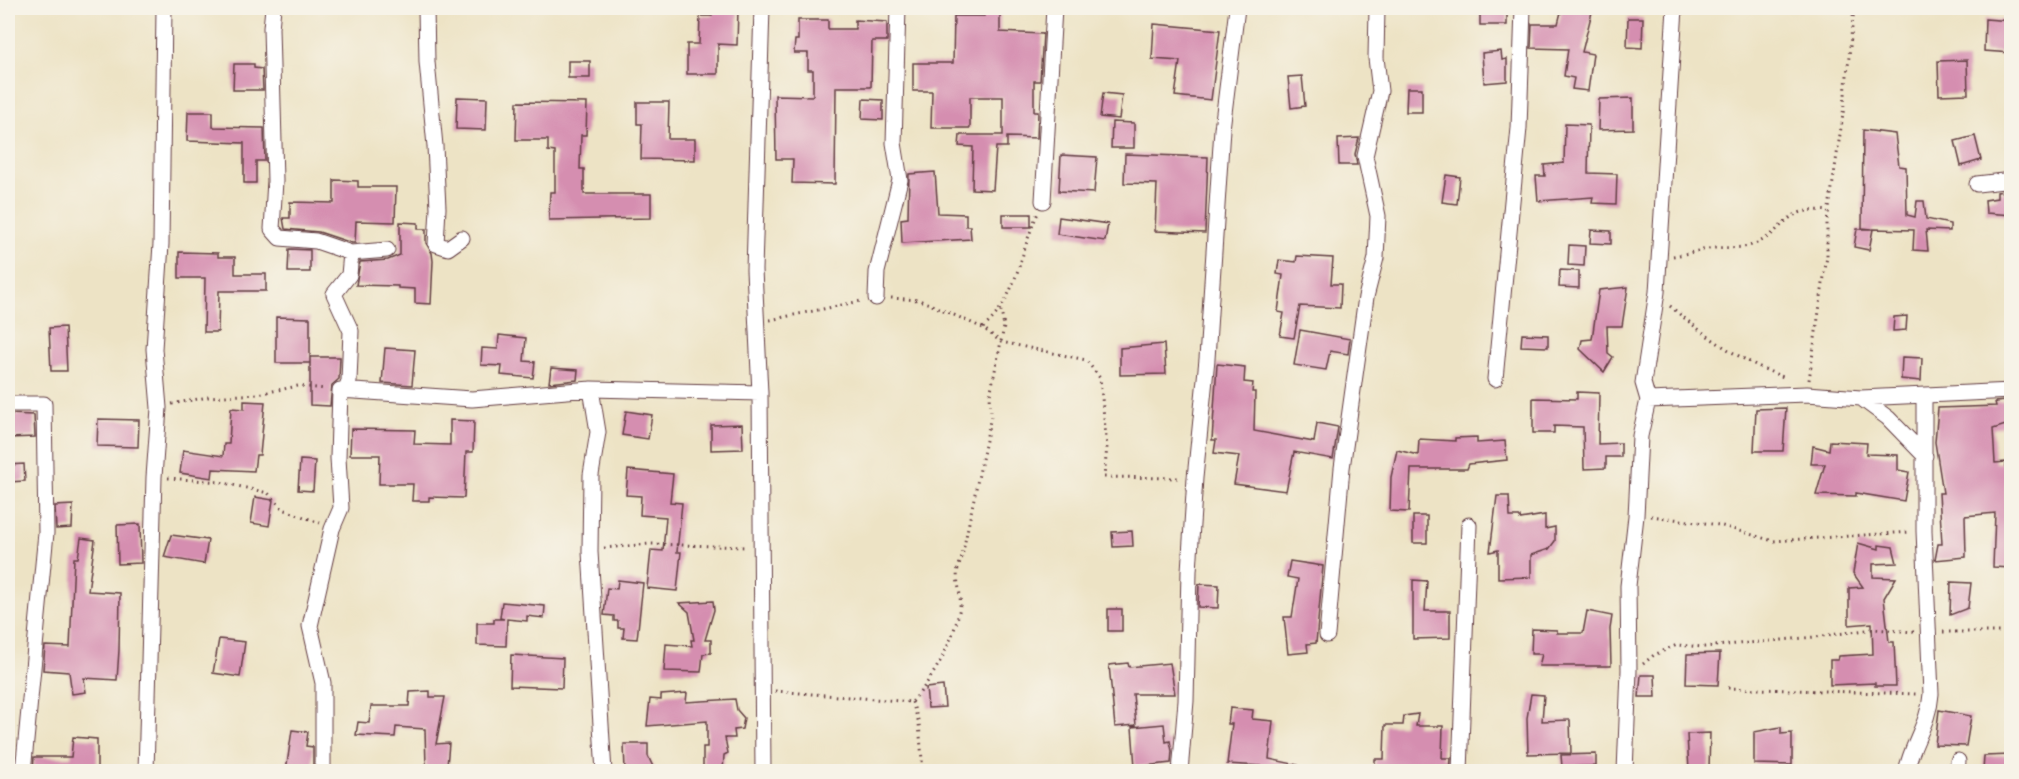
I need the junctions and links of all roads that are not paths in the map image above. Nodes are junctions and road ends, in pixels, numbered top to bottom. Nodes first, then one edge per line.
1 (164, 8) edge
2 (273, 8) edge
3 (426, 8) edge
4 (762, 8) edge
5 (898, 8) edge
6 (1054, 8) edge
7 (1237, 8) edge
8 (1377, 8) edge
9 (1523, 8) edge
10 (1675, 8) edge
11 (2012, 180) edge
12 (1977, 184) dead end
13 (1043, 201) road end
14 (462, 238) dead end
15 (387, 250) dead end
16 (351, 253) junction
17 (876, 298) road end
18 (1495, 380) dead end
19 (591, 389) junction
20 (342, 390) junction
21 (2012, 391) edge
22 (760, 393) junction
23 (1924, 396) junction
24 (1861, 398) junction
25 (1648, 400) junction
26 (8, 404) edge
27 (1925, 456) junction
28 (1469, 525) dead end
29 (1327, 635) dead end
30 (23, 771) edge
31 (146, 771) edge
32 (323, 771) edge
33 (604, 771) edge
34 (763, 771) edge
35 (1180, 771) edge
36 (1460, 771) edge
37 (1625, 771) edge
38 (1906, 771) edge

1 - 31 street
2 - 16 street
3 - 14 street
4 - 22 street
5 - 17 street
6 - 13 street
7 - 35 street
8 - 29 street
9 - 18 street
10 - 25 street
11 - 12 street
15 - 16 street
16 - 20 street
19 - 20 street
19 - 22 street
19 - 33 street
20 - 32 street
21 - 23 street
22 - 34 street
23 - 24 street
23 - 27 street
24 - 25 street
24 - 27 street
25 - 37 street
26 - 30 street
27 - 38 street
28 - 36 street

